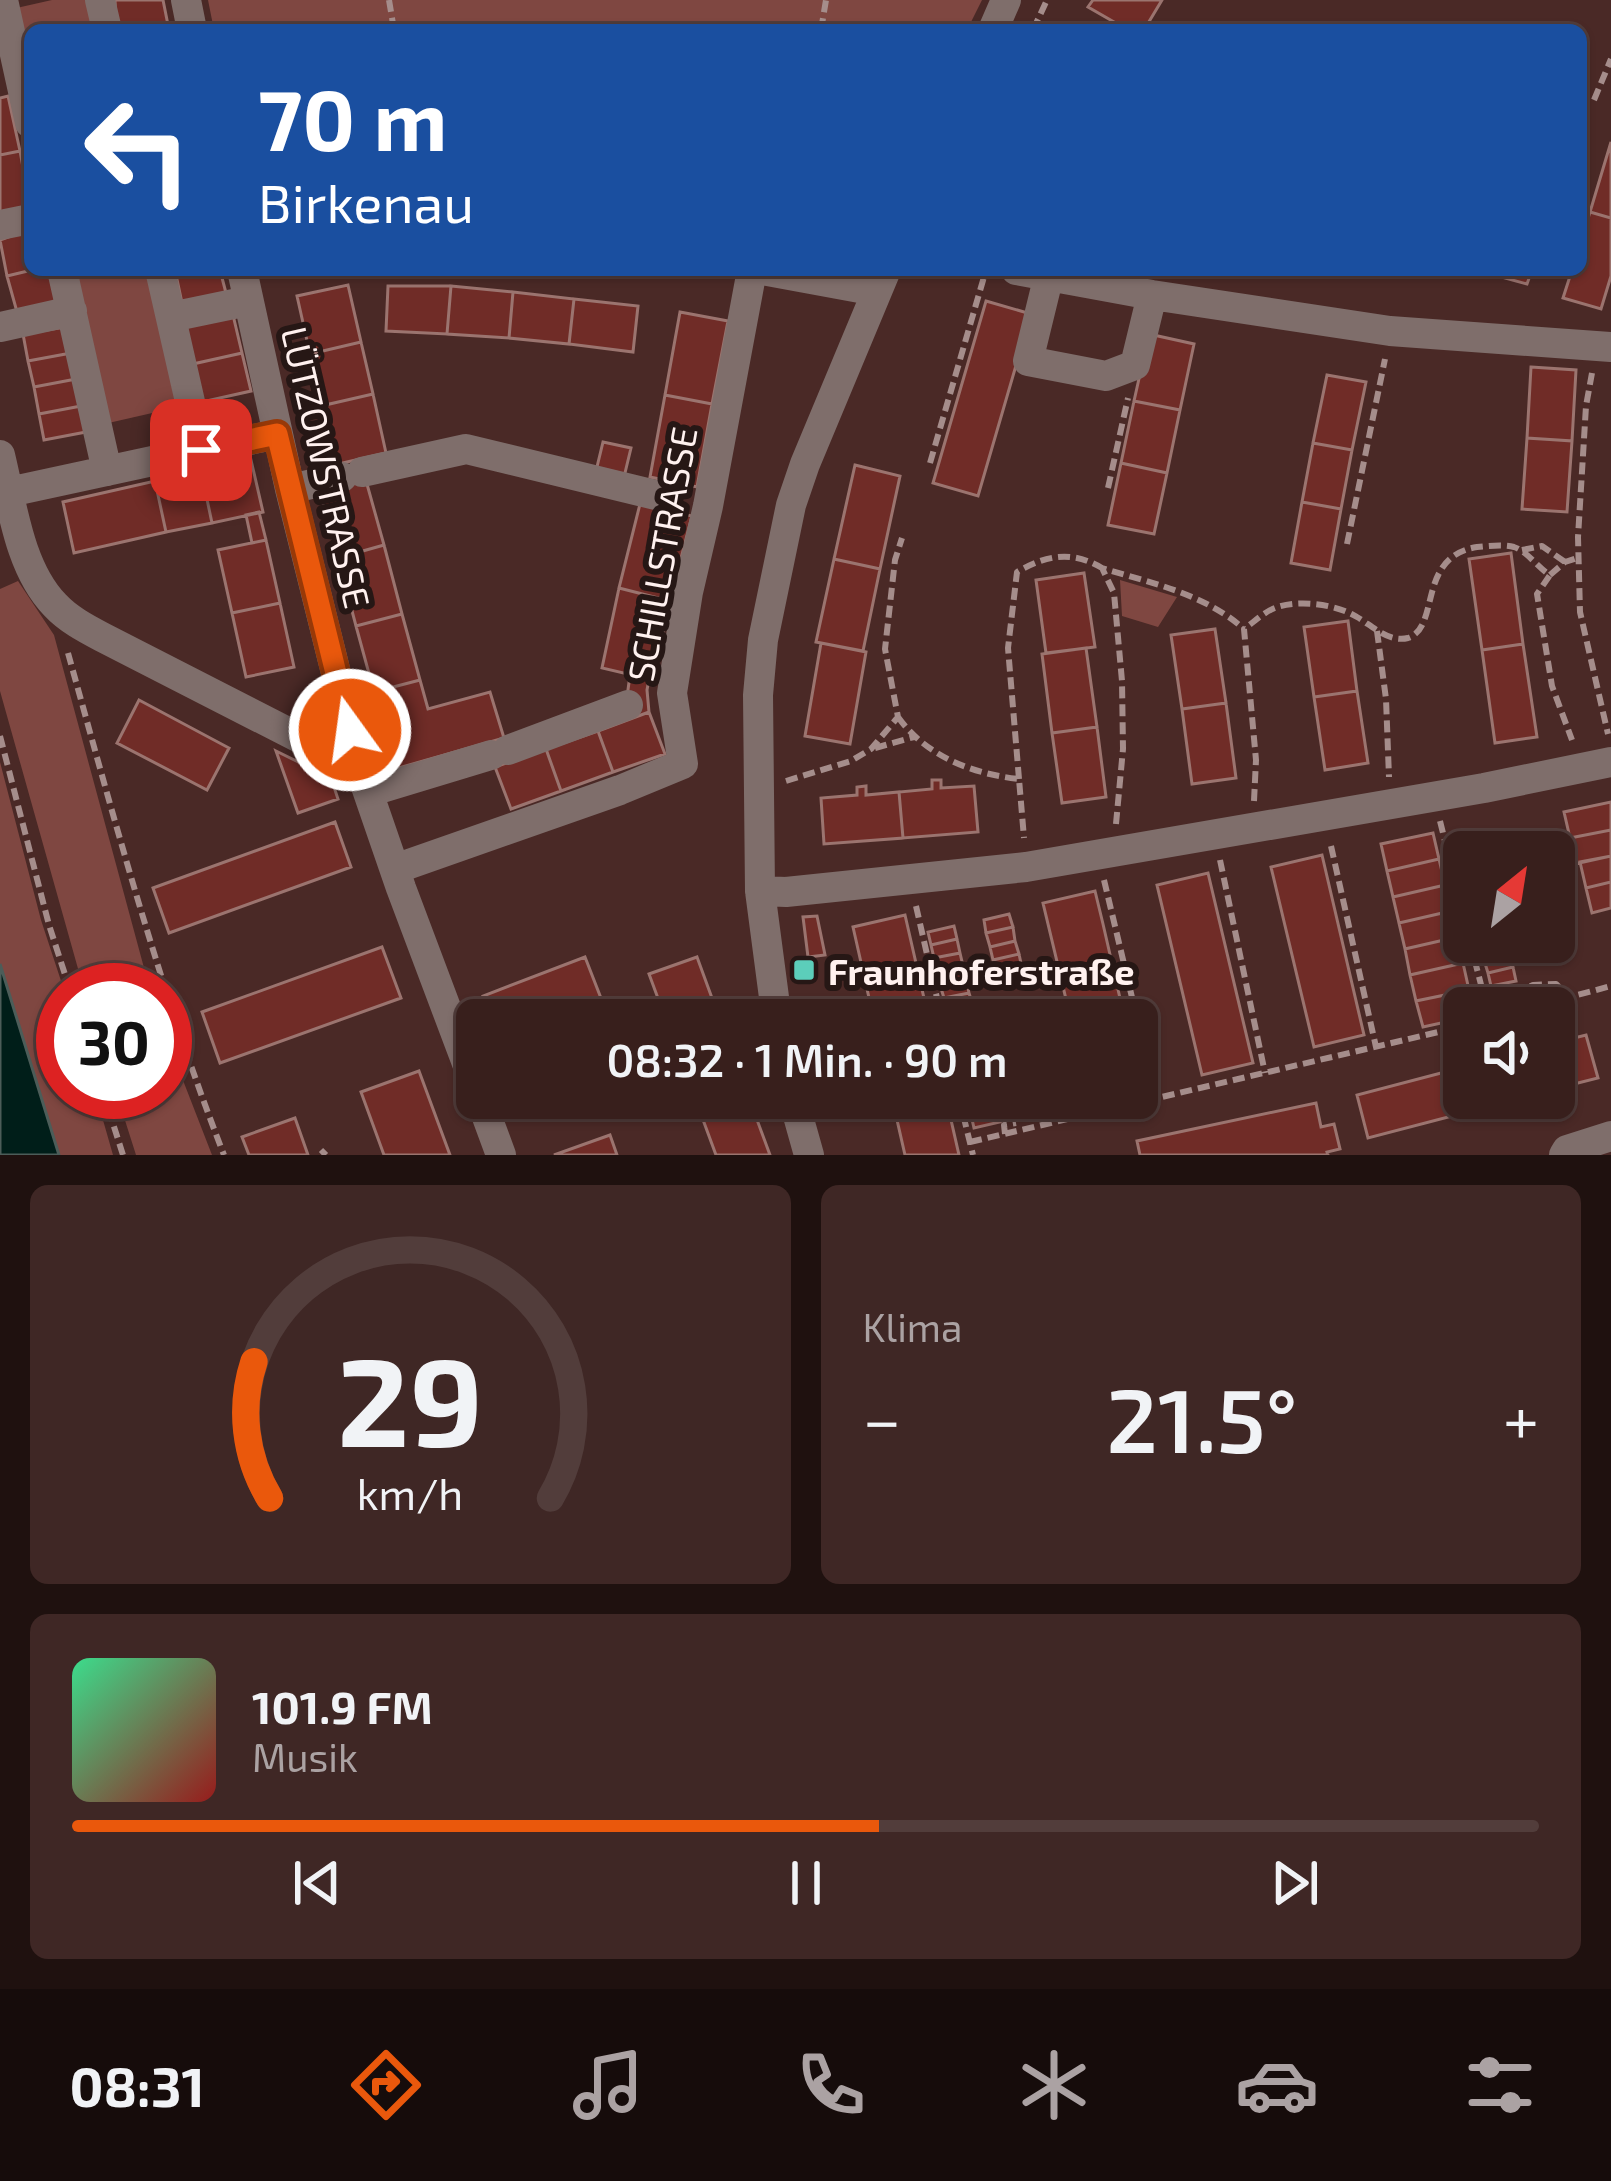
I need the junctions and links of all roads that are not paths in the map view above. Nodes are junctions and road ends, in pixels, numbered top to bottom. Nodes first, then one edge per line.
1 (3, 0) edge
2 (24, 96) edge
3 (63, 276) edge
4 (161, 276) edge
5 (750, 276) edge
6 (834, 276) edge
7 (1049, 276) edge
8 (1054, 276) edge
9 (881, 280) edge
10 (245, 285) edge
11 (1152, 295) junction
12 (71, 311) junction
13 (171, 317) junction
14 (0, 327) edge
15 (1604, 346) edge
16 (277, 434) junction
17 (201, 450) junction
18 (0, 455) edge
19 (106, 471) junction
20 (290, 490) junction
21 (9, 492) junction
22 (688, 502) junction
23 (649, 700) junction
24 (1611, 762) edge
25 (365, 781) junction
26 (395, 868) junction
27 (760, 891) junction
28 (774, 999) edge
29 (456, 1034) edge
30 (487, 1119) edge
31 (799, 1119) edge
32 (1611, 1136) edge
33 (501, 1155) edge
34 (809, 1155) edge
35 (1564, 1155) edge

1 - 2 street
3 - 12 street
4 - 13 street
5 - 22 street, SCHILLSTRASSE
6 - 9 street
7 - 11 street
8 - 11 street
9 - 27 street
10 - 13 street
10 - 16 street, LÜTZOWSTRASSE
11 - 15 street
12 - 14 street
12 - 19 street
13 - 17 street
16 - 17 street
16 - 20 street, LÜTZOWSTRASSE
17 - 19 street
18 - 21 street
19 - 21 street
20 - 22 street
20 - 25 street, LÜTZOWSTRASSE
21 - 25 street
22 - 23 street, SCHILLSTRASSE
23 - 25 street
23 - 26 street, SCHILLSTRASSE
24 - 27 street
25 - 26 street, LÜTZOWSTRASSE
26 - 29 street, LÜTZOWSTRASSE
27 - 28 street
30 - 33 street, LÜTZOWSTRASSE
31 - 34 street
32 - 35 street

